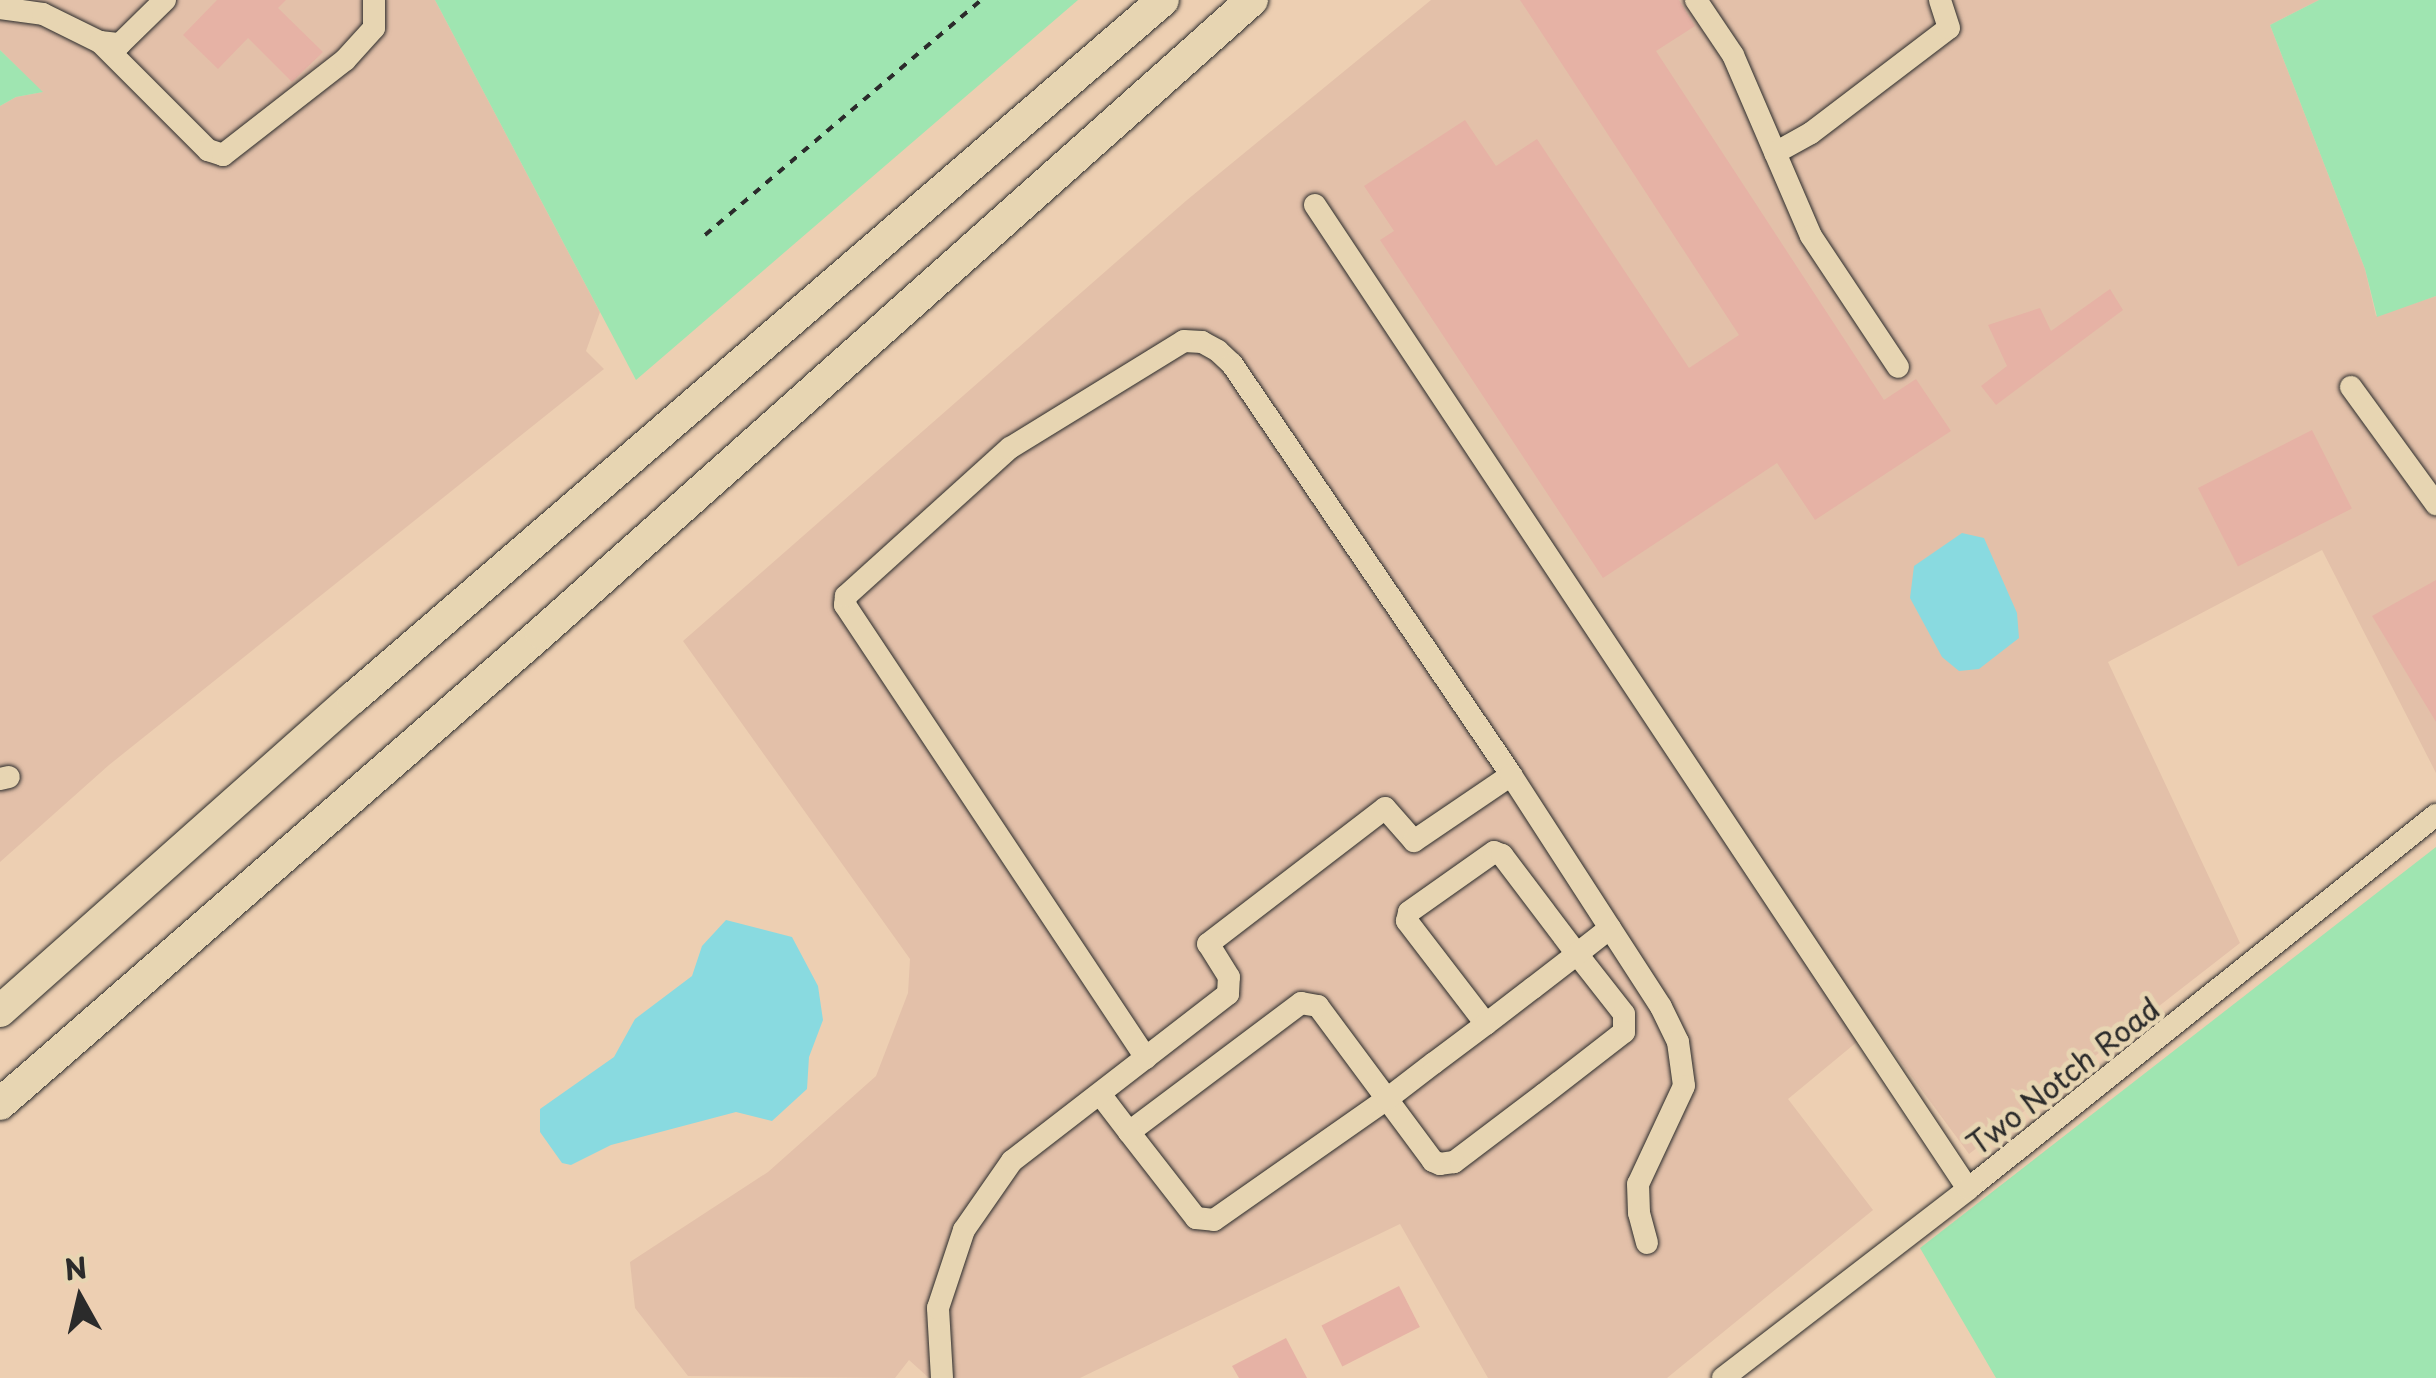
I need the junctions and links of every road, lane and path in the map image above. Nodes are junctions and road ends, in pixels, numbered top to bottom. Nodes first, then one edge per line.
1 (166, 0) edge
2 (374, 0) edge
3 (981, 0) edge
4 (1163, 0) edge
5 (1252, 0) edge
6 (1696, 0) edge
7 (1940, 0) edge
8 (0, 8) edge
9 (100, 42) junction
10 (1775, 153) junction
11 (1315, 206) dead end
12 (705, 236) dead end
13 (1898, 367) dead end
14 (2351, 388) dead end
15 (2436, 504) edge
16 (1511, 776) junction
17 (2436, 815) edge
18 (1610, 928) junction
19 (1577, 954) junction
20 (0, 1010) edge
21 (1486, 1024) junction
22 (1146, 1058) junction
23 (1100, 1094) junction
24 (1387, 1099) junction
25 (0, 1104) edge
26 (1130, 1132) junction
27 (1968, 1189) junction
28 (1647, 1242) dead end
29 (942, 1378) edge
30 (1723, 1378) edge

1 - 9 street
2 - 9 street
3 - 12 path
4 - 20 highway
5 - 25 highway
6 - 10 street
7 - 10 street
8 - 9 street
10 - 13 street
11 - 27 street
14 - 15 street
16 - 18 street
16 - 22 street
16 - 22 street
17 - 27 street, Two Notch Road
18 - 19 street
18 - 28 street
19 - 21 street
19 - 21 street
19 - 24 street
21 - 24 street
22 - 23 street
23 - 26 street
23 - 29 street
24 - 26 street
24 - 26 street
27 - 30 street, Two Notch Road

